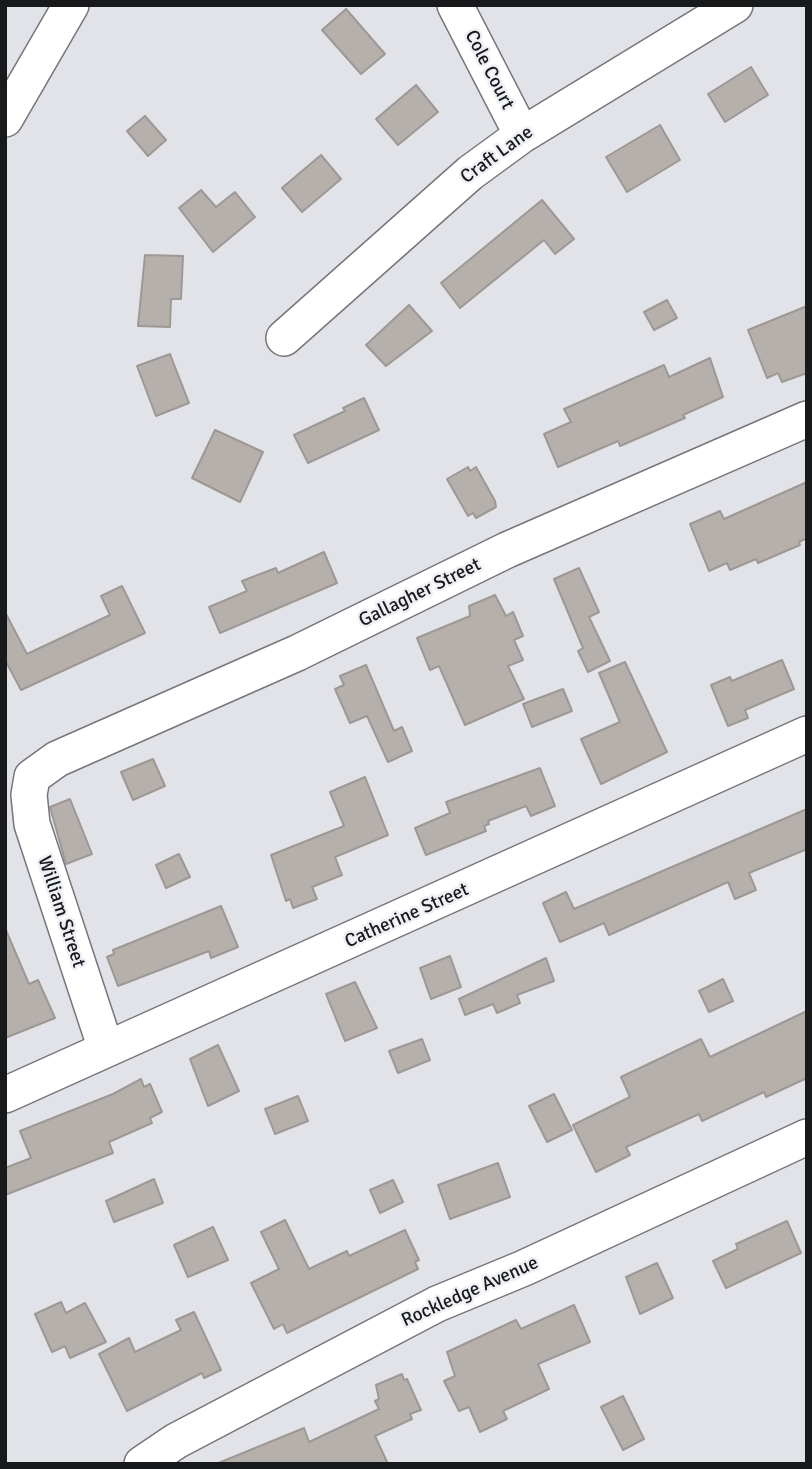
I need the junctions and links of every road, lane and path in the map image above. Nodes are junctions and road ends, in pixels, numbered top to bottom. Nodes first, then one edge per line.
1 (71, 5) edge
2 (455, 5) edge
3 (734, 5) edge
4 (5, 119) edge
5 (522, 135) junction
6 (284, 338) dead end
7 (807, 419) edge
8 (807, 734) edge
9 (36, 774) joint
10 (106, 1049) junction
11 (5, 1095) edge
12 (807, 1136) edge
13 (142, 1464) edge

1 - 4 street
2 - 5 street, Cole Court
3 - 5 street, Craft Lane
5 - 6 street, Craft Lane
7 - 9 street, Gallagher Street
8 - 10 street, Catherine Street
9 - 10 street, William Street
10 - 11 street, Catherine Street
12 - 13 street, Rockledge Avenue

